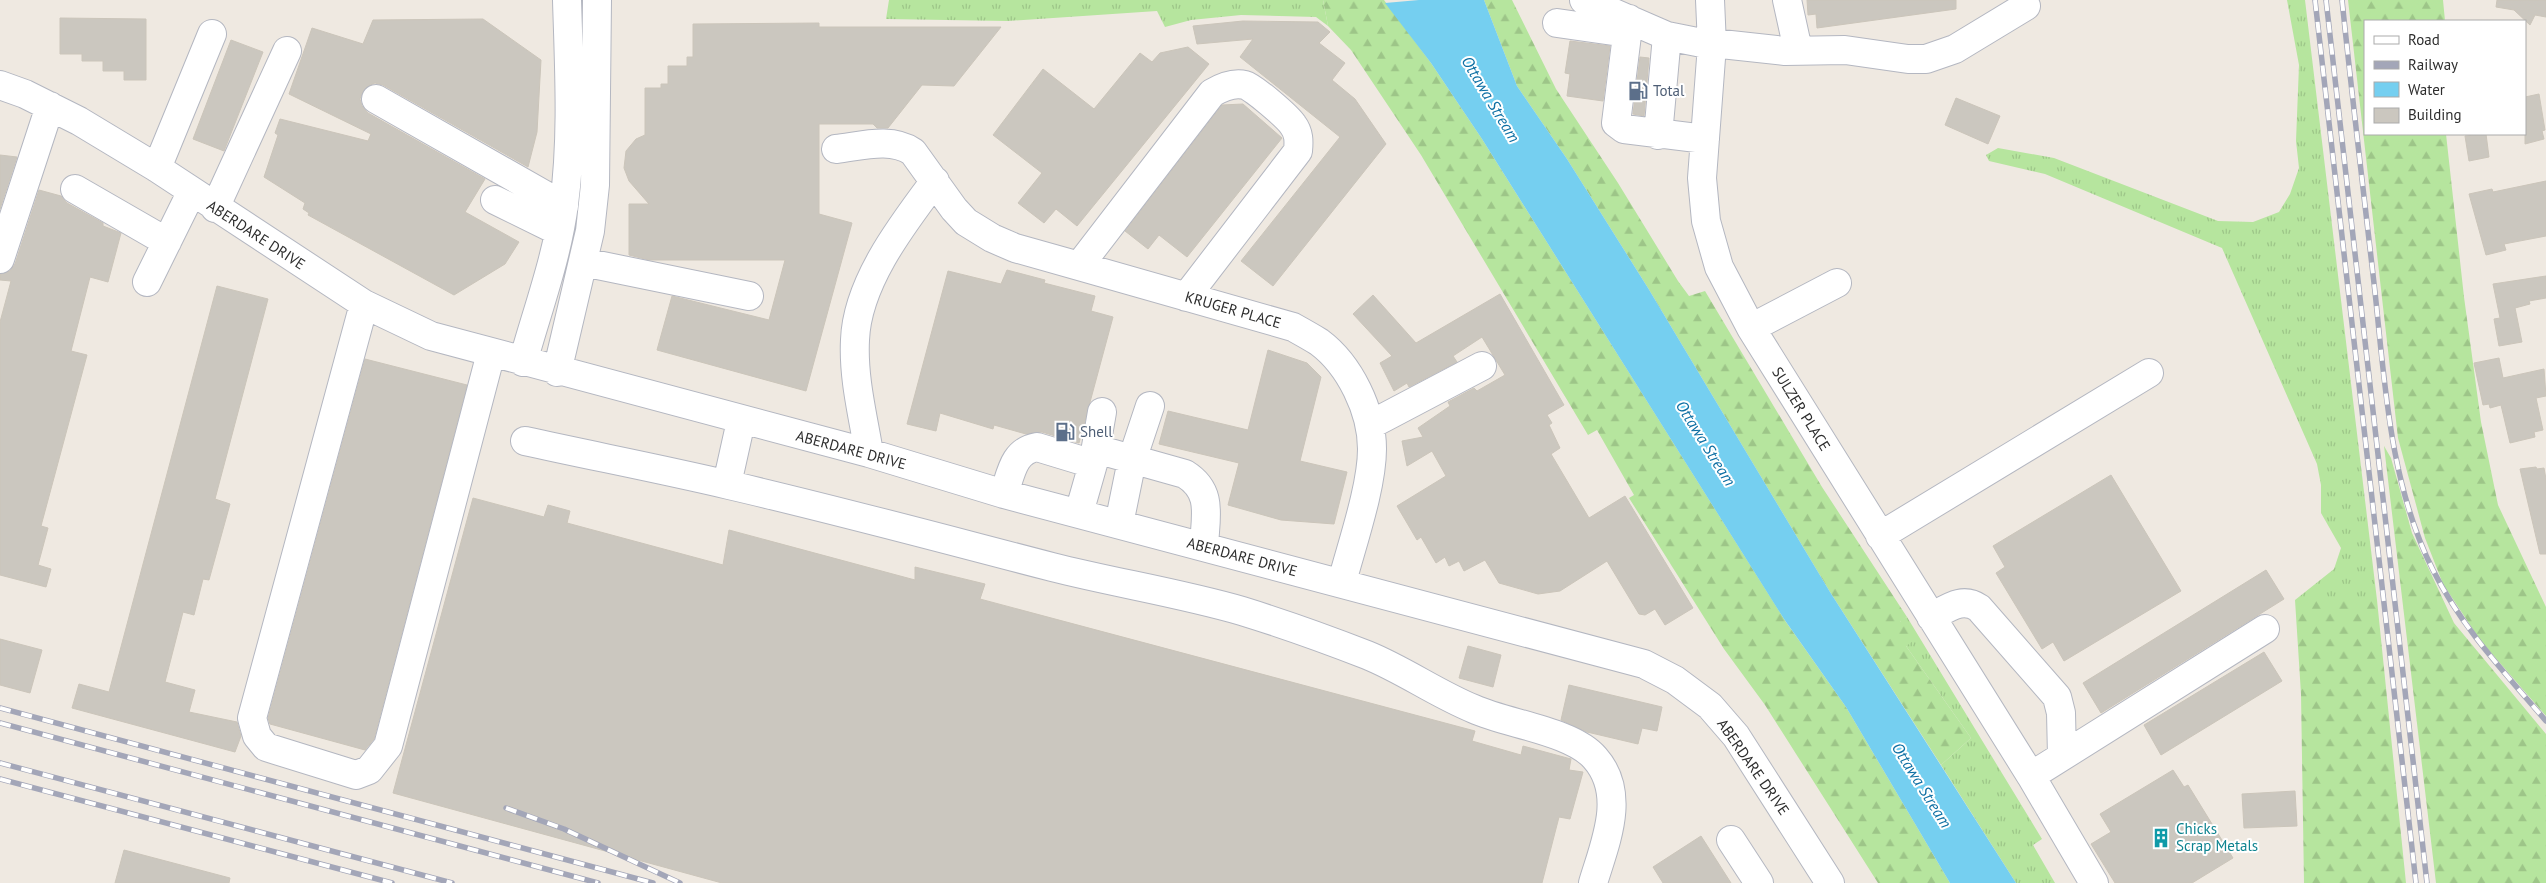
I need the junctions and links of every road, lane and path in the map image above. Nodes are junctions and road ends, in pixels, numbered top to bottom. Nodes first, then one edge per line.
1 (567, 0) edge
2 (598, 0) edge
3 (1584, 0) edge
4 (1710, 0) edge
5 (1787, 0) edge
6 (2026, 6) dead end
7 (1557, 23) dead end
8 (1628, 26) junction
9 (212, 34) dead end
10 (1668, 36) junction
11 (1712, 44) junction
12 (1798, 50) junction
13 (287, 51) dead end
14 (0, 85) edge
15 (376, 100) dead end
16 (50, 106) junction
17 (1658, 135) junction
18 (1705, 139) junction
19 (836, 148) dead end
20 (157, 168) junction
21 (929, 174) junction
22 (75, 189) dead end
23 (191, 193) junction
24 (495, 200) dead end
25 (215, 208) junction
26 (561, 218) junction
27 (167, 242) junction
28 (0, 258) edge
29 (583, 262) junction
30 (1079, 266) junction
31 (147, 282) dead end
32 (1837, 283) dead end
33 (749, 296) dead end
34 (1186, 297) junction
35 (364, 304) junction
36 (1751, 328) junction
37 (491, 353) junction
38 (522, 362) junction
39 (1482, 366) dead end
40 (557, 372) junction
41 (2149, 373) dead end
42 (1150, 406) dead end
43 (1102, 412) dead end
44 (741, 421) junction
45 (1370, 425) junction
46 (525, 441) dead end
47 (869, 453) junction
48 (1094, 457) junction
49 (1132, 460) junction
50 (727, 484) junction
51 (1004, 494) junction
52 (1079, 513) junction
53 (1119, 524) junction
54 (1880, 536) junction
55 (1204, 547) junction
56 (1342, 582) junction
57 (1931, 617) junction
58 (2265, 629) dead end
59 (2062, 756) junction
60 (2031, 776) junction
61 (1731, 840) dead end
62 (1593, 883) edge
63 (1759, 883) edge
64 (1830, 883) edge
65 (2094, 883) edge

1 - 26 street
2 - 29 street
3 - 8 street
4 - 11 street, SULZER PLACE
5 - 12 street
6 - 12 street
7 - 8 street
8 - 10 street
8 - 17 street
9 - 20 street
10 - 11 street
10 - 17 street
11 - 12 street
11 - 18 street, SULZER PLACE
13 - 25 street
14 - 16 street, ABERDARE DRIVE
15 - 26 street
16 - 20 street, ABERDARE DRIVE
16 - 28 street
17 - 18 street
18 - 36 street, SULZER PLACE
19 - 21 street, KRUGER PLACE
20 - 23 street, ABERDARE DRIVE
21 - 30 street, KRUGER PLACE
21 - 47 street
22 - 27 street
23 - 25 street, ABERDARE DRIVE
23 - 27 street
24 - 26 street
25 - 35 street, ABERDARE DRIVE
26 - 38 street
27 - 31 street
29 - 33 street
29 - 40 street
30 - 34 street, KRUGER PLACE
30 - 34 street
32 - 36 street
34 - 45 street, KRUGER PLACE
35 - 37 street, ABERDARE DRIVE
35 - 37 street
36 - 54 street, SULZER PLACE
37 - 38 street, ABERDARE DRIVE
38 - 40 street, ABERDARE DRIVE
39 - 45 street
40 - 44 street, ABERDARE DRIVE
41 - 54 street
42 - 49 street
43 - 48 street
44 - 47 street, ABERDARE DRIVE
44 - 50 street
45 - 56 street, KRUGER PLACE
46 - 50 street
47 - 51 street, ABERDARE DRIVE
48 - 49 street
48 - 51 street
48 - 52 street
49 - 53 street
49 - 55 street
50 - 62 street
51 - 52 street, ABERDARE DRIVE
52 - 53 street, ABERDARE DRIVE
53 - 55 street, ABERDARE DRIVE
54 - 57 street, SULZER PLACE
55 - 56 street, ABERDARE DRIVE
56 - 64 street, ABERDARE DRIVE
57 - 59 street
57 - 60 street, SULZER PLACE
58 - 59 street
59 - 60 street
60 - 65 street, SULZER PLACE
61 - 63 street

